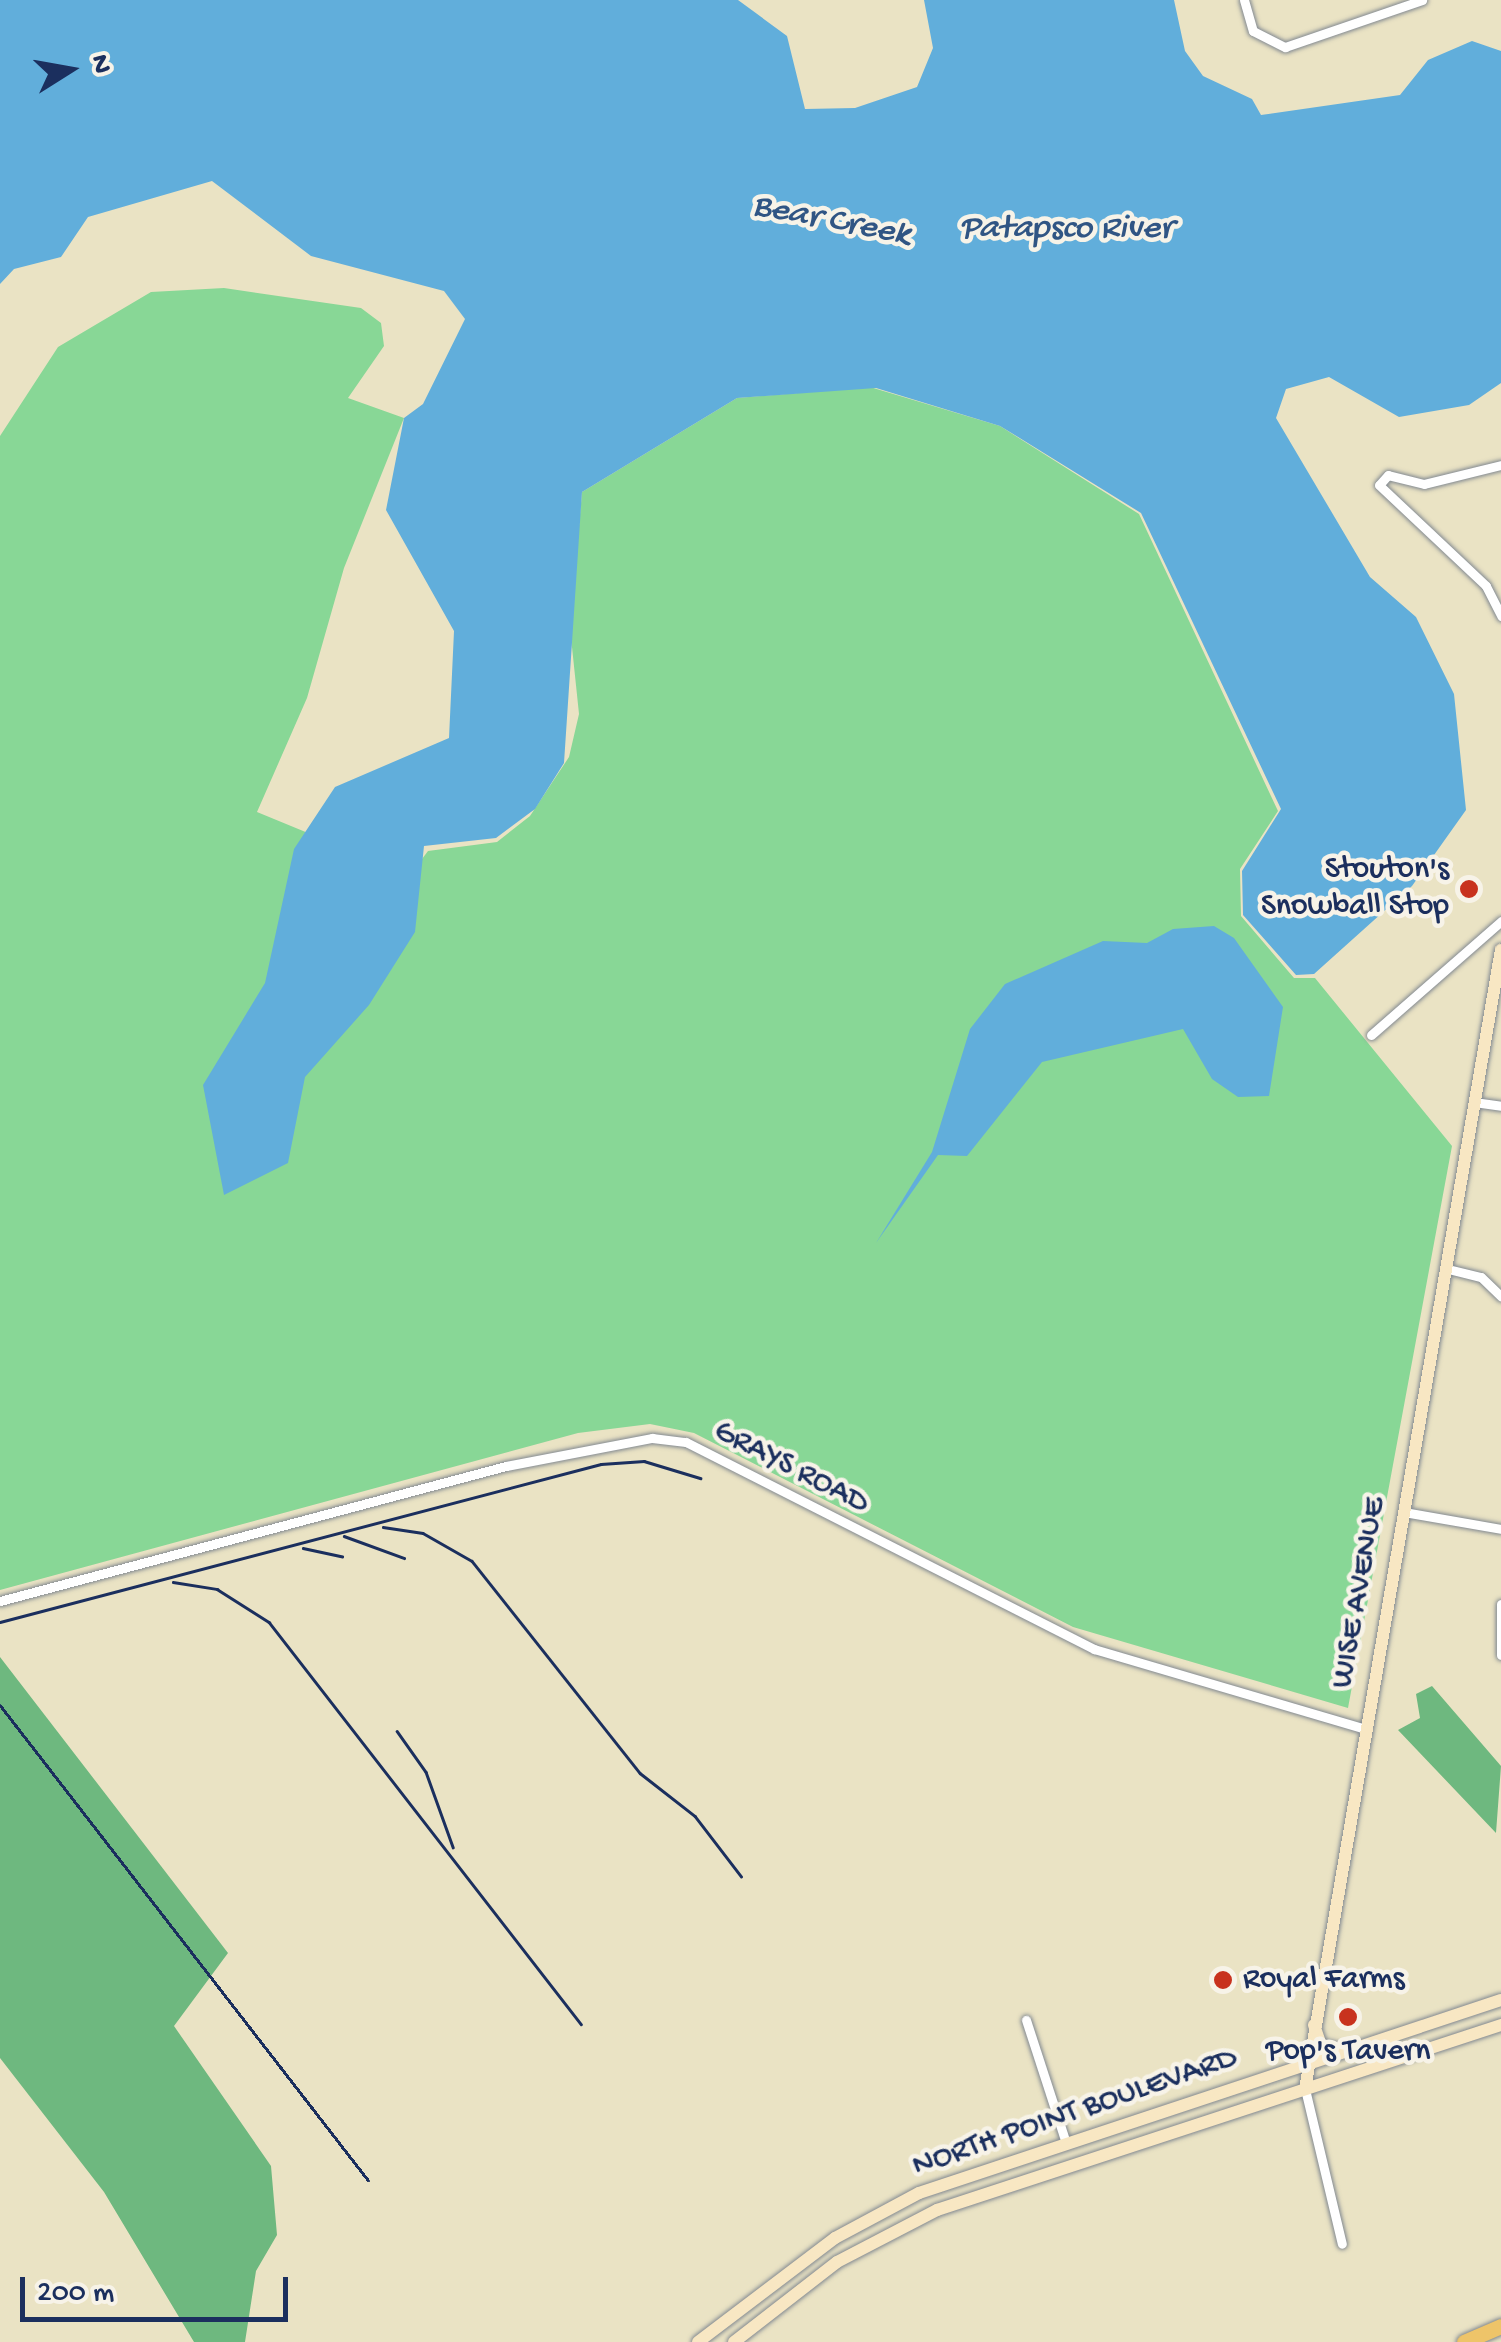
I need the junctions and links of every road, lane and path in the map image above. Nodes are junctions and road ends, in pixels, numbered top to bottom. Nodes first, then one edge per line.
1 (1244, 0) edge
2 (1422, 0) edge
3 (1501, 465) edge
4 (1501, 616) edge
5 (1501, 921) edge
6 (1500, 959) edge
7 (1371, 1035) dead end
8 (1474, 1102) junction
9 (1501, 1106) edge
10 (1444, 1268) junction
11 (1501, 1296) edge
12 (1404, 1512) junction
13 (1501, 1529) edge
14 (0, 1601) edge
15 (1501, 1604) edge
16 (1501, 1655) edge
17 (1364, 1728) junction
18 (1316, 1997) junction
19 (1501, 2000) edge
20 (1026, 2020) dead end
21 (1501, 2025) edge
22 (1356, 2050) junction
23 (1304, 2066) junction
24 (1304, 2089) junction
25 (1066, 2143) junction
26 (969, 2174) junction
27 (1036, 2176) junction
28 (919, 2193) junction
29 (937, 2210) junction
30 (904, 2224) junction
31 (1342, 2244) dead end
32 (722, 2324) junction
33 (1501, 2326) edge
34 (698, 2342) edge
35 (723, 2342) edge
36 (734, 2342) edge
37 (1464, 2342) edge

1 - 2 street
3 - 4 street
5 - 7 street
6 - 8 main road, WISE AVENUE
8 - 9 street
8 - 10 main road, WISE AVENUE
10 - 11 street
10 - 12 main road, WISE AVENUE
12 - 13 street
12 - 17 main road, WISE AVENUE
14 - 17 street, GRAYS ROAD
15 - 16 street
17 - 18 main road, WISE AVENUE
18 - 22 main road
18 - 23 main road, WISE AVENUE
19 - 22 main road, NORTH POINT BOULEVARD
20 - 25 street
21 - 24 main road, NORTH POINT BOULEVARD
22 - 23 main road, NORTH POINT BOULEVARD
23 - 24 main road, WISE AVENUE
23 - 25 main road, NORTH POINT BOULEVARD
24 - 27 main road, NORTH POINT BOULEVARD
24 - 31 street, WISE AVENUE
25 - 26 main road, NORTH POINT BOULEVARD
25 - 27 main road
26 - 28 main road, NORTH POINT BOULEVARD
26 - 29 main road
27 - 29 main road, NORTH POINT BOULEVARD
28 - 30 main road
28 - 32 main road, NORTH POINT BOULEVARD
29 - 30 main road, NORTH POINT BOULEVARD
30 - 36 main road, NORTH POINT BOULEVARD
32 - 34 main road, NORTH POINT BOULEVARD
32 - 35 main road
33 - 37 highway

